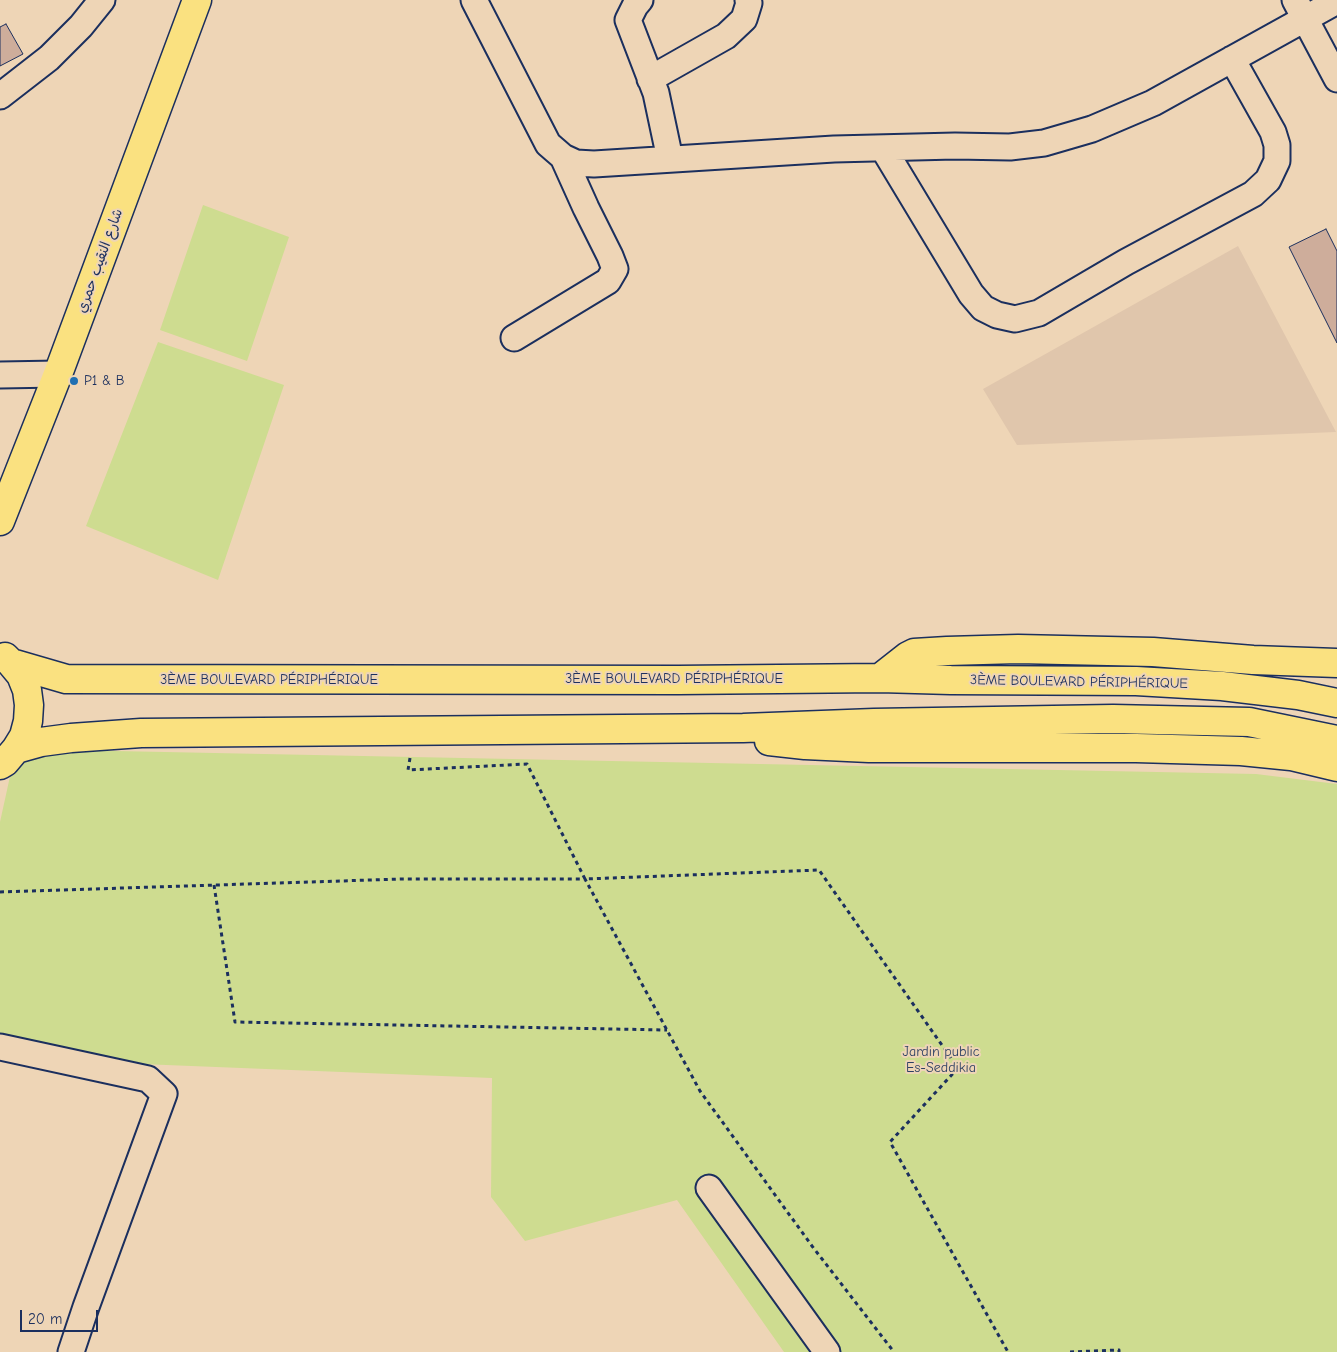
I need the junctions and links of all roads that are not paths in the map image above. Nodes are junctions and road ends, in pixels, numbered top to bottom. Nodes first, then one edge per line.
1 (102, 0) edge
2 (197, 0) edge
3 (474, 0) edge
4 (640, 0) edge
5 (748, 0) edge
6 (1337, 1) edge
7 (1300, 9) edge
8 (1232, 59) junction
9 (650, 79) junction
10 (1337, 80) edge
11 (0, 96) edge
12 (883, 148) junction
13 (563, 157) junction
14 (670, 159) junction
15 (514, 338) dead end
16 (58, 374) junction
17 (0, 375) edge
18 (0, 521) edge
19 (6, 658) edge
20 (1337, 663) edge
21 (880, 678) junction
22 (1337, 703) edge
23 (743, 728) junction
24 (1337, 740) edge
25 (8, 757) edge
26 (1337, 767) edge
27 (0, 1047) edge
28 (709, 1188) dead end
29 (71, 1352) edge
30 (827, 1352) edge

1 - 11 street
2 - 16 main road, شارع النقيب حمري
3 - 13 street
4 - 9 street
5 - 9 street
6 - 7 street
7 - 8 street
7 - 10 street
8 - 12 street
8 - 12 street
9 - 14 street
12 - 14 street
13 - 14 street
13 - 15 street
16 - 17 street
16 - 18 main road, شارع النقيب حمري
19 - 21 main road, 3ÈME BOULEVARD PÉRIPHÉRIQUE
19 - 25 main road
20 - 21 main road
21 - 22 main road, 3ÈME BOULEVARD PÉRIPHÉRIQUE
23 - 24 main road
23 - 25 main road
23 - 26 main road
27 - 29 street
28 - 30 street

